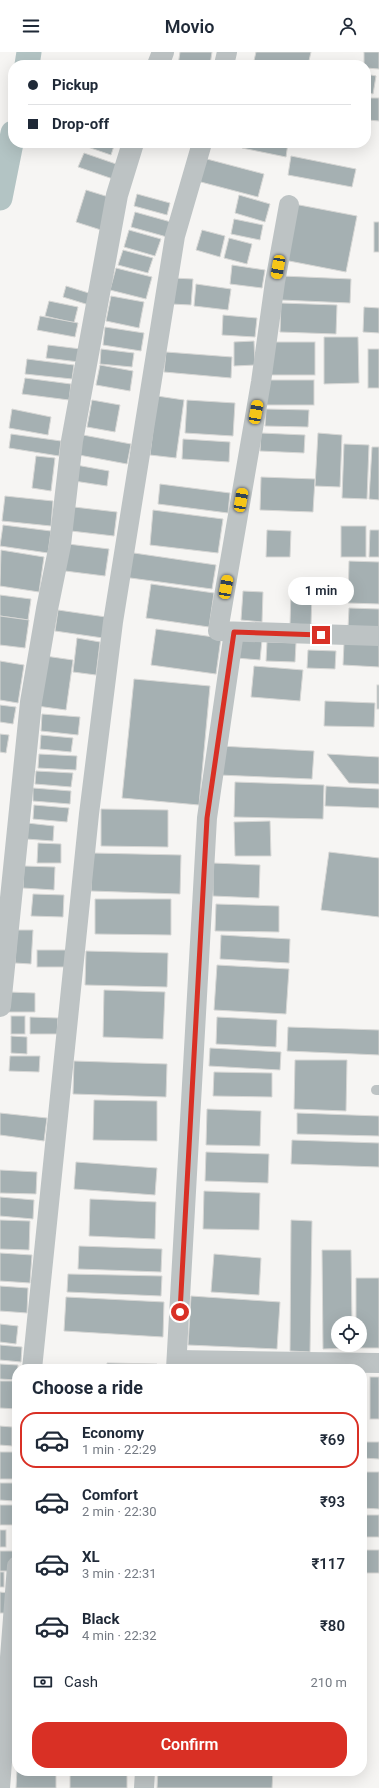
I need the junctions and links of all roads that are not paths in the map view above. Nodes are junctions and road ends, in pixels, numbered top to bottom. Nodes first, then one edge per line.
1 (131, 148) edge
2 (201, 148) edge
3 (289, 206) dead end
4 (234, 632) junction
5 (379, 636) edge
6 (0, 1006) edge
7 (379, 1363) edge
8 (33, 1364) edge
9 (177, 1364) edge
10 (12, 1631) edge
11 (145, 1776) edge
12 (0, 1788) edge
13 (144, 1788) edge

1 - 6 street
2 - 8 street
3 - 4 street
4 - 5 street
4 - 9 street
7 - 9 street
10 - 12 street
11 - 13 street

